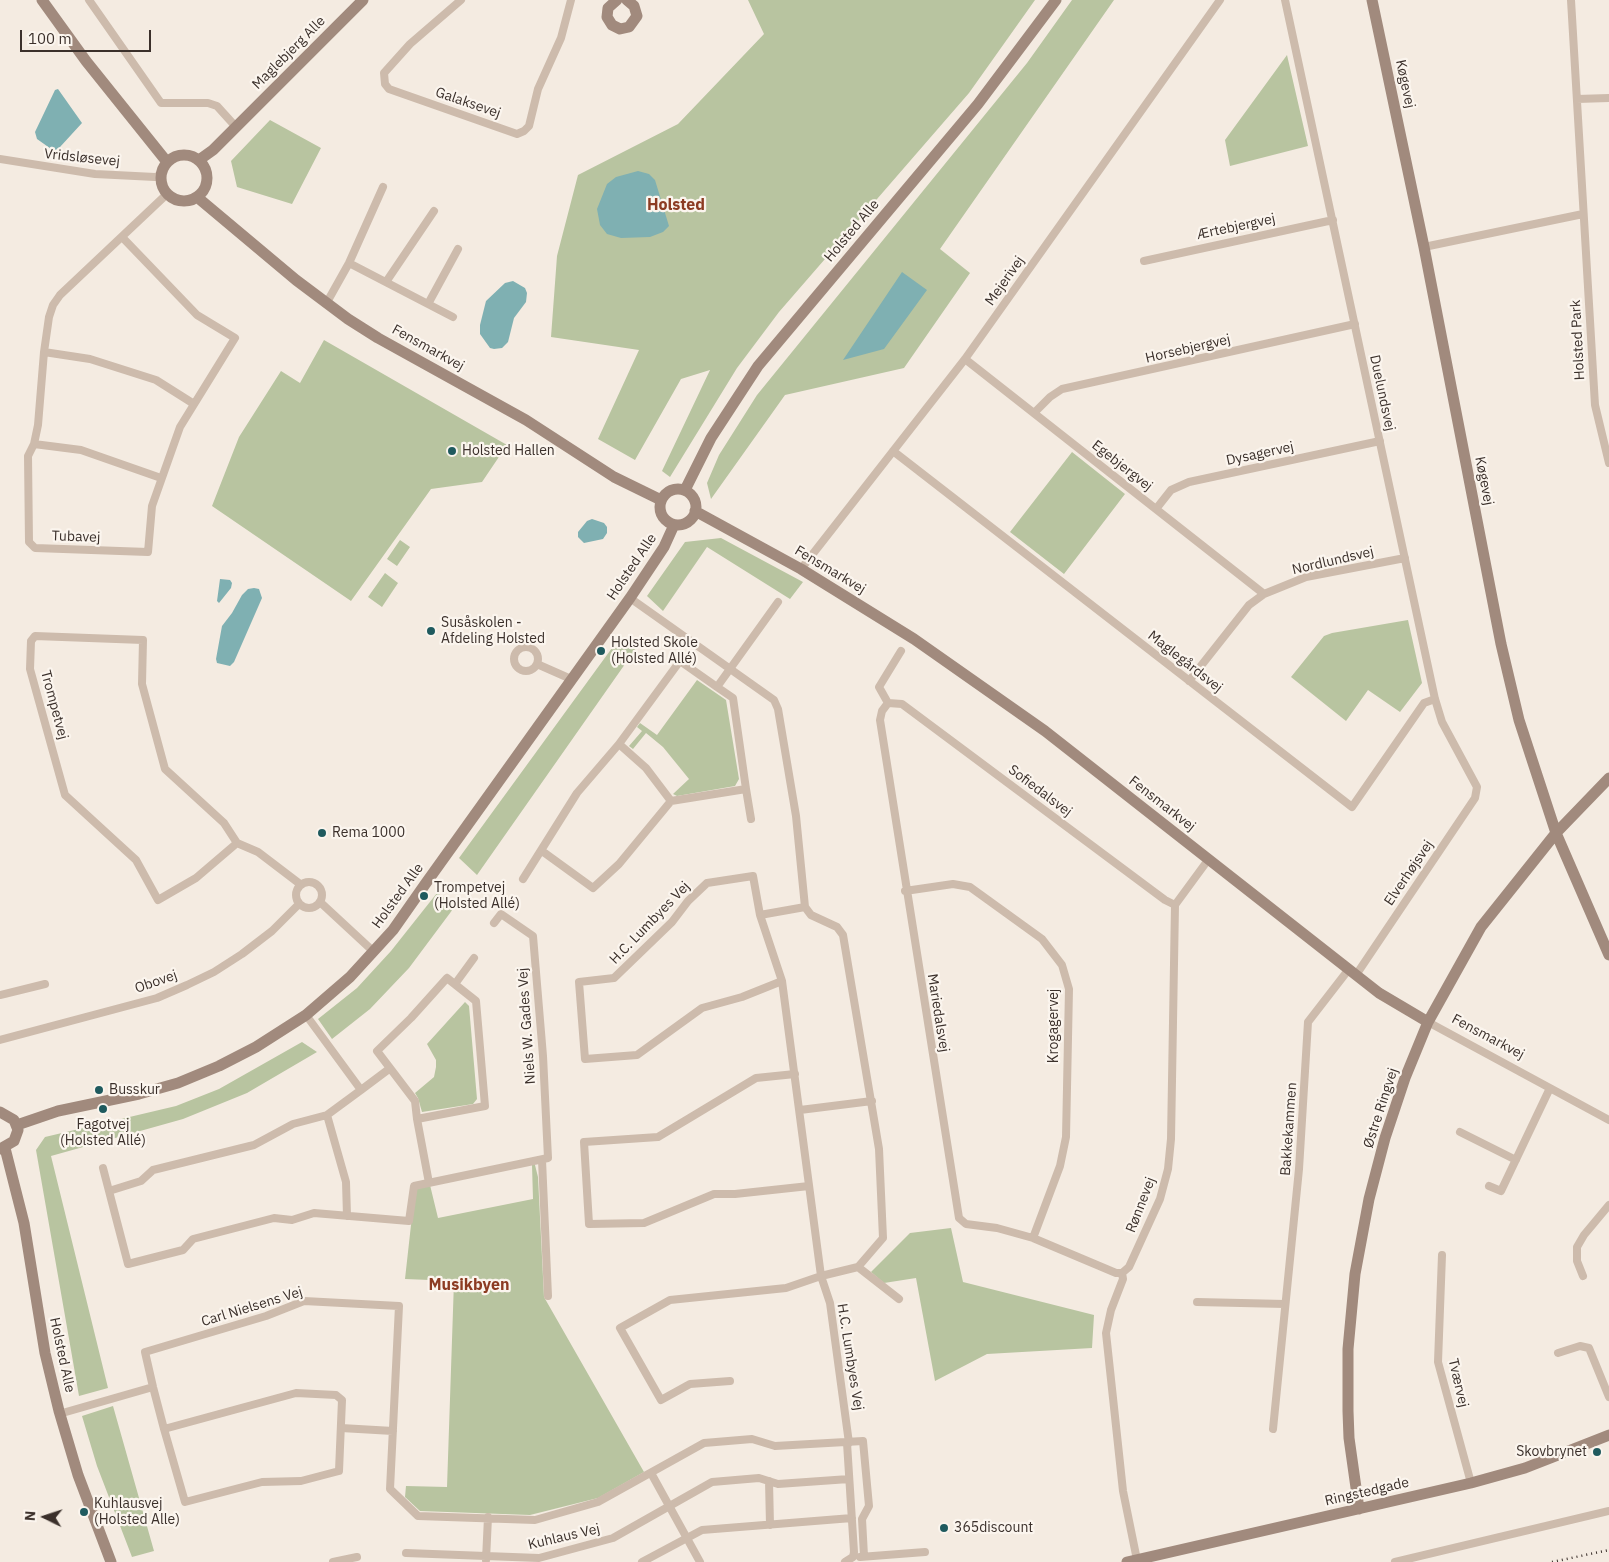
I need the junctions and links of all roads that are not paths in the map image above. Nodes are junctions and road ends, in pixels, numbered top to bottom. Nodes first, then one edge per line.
1 (42, 0) edge
2 (89, 0) edge
3 (363, 0) edge
4 (461, 0) edge
5 (571, 0) edge
6 (627, 0) edge
7 (1056, 0) edge
8 (1220, 0) edge
9 (1285, 0) edge
10 (1372, 0) edge
11 (1571, 0) edge
12 (612, 1) edge
13 (1609, 98) edge
14 (1577, 99) junction
15 (236, 127) junction
16 (0, 159) edge
17 (199, 160) junction
18 (167, 162) junction
19 (161, 174) junction
20 (383, 187) dead end
21 (167, 194) junction
22 (197, 197) junction
23 (434, 211) dead end
24 (1583, 214) junction
25 (1333, 220) junction
26 (122, 237) junction
27 (1424, 247) junction
28 (458, 248) dead end
29 (1144, 261) dead end
30 (349, 263) junction
31 (386, 282) junction
32 (326, 304) junction
33 (428, 304) junction
34 (453, 317) dead end
35 (1355, 324) junction
36 (44, 352) junction
37 (964, 359) junction
38 (194, 404) junction
39 (1034, 413) junction
40 (1380, 441) junction
41 (34, 444) junction
42 (894, 451) junction
43 (1609, 462) edge
44 (161, 478) junction
45 (685, 490) junction
46 (661, 500) junction
47 (1156, 509) junction
48 (695, 511) junction
49 (674, 525) junction
50 (1405, 558) junction
51 (801, 569) junction
52 (1264, 594) junction
53 (630, 598) junction
54 (778, 602) dead end
55 (901, 651) dead end
56 (537, 664) dead end
57 (730, 669) junction
58 (571, 679) junction
59 (1189, 681) junction
60 (716, 687) junction
61 (1435, 699) junction
62 (888, 704) junction
63 (619, 744) junction
64 (1609, 778) edge
65 (1476, 783) joint
66 (746, 789) junction
67 (671, 801) junction
68 (751, 819) dead end
69 (1556, 833) junction
70 (238, 843) junction
71 (542, 851) junction
72 (1208, 860) junction
73 (523, 879) dead end
74 (300, 884) junction
75 (905, 891) junction
76 (320, 902) junction
77 (299, 904) junction
78 (1176, 905) junction
79 (805, 907) junction
80 (760, 915) junction
81 (494, 923) dead end
82 (374, 952) junction
83 (1609, 955) edge
84 (474, 958) dead end
85 (1352, 972) junction
86 (782, 982) junction
87 (45, 984) dead end
88 (455, 984) junction
89 (0, 995) edge
90 (306, 1015) junction
91 (1428, 1022) junction
92 (0, 1040) edge
93 (389, 1069) junction
94 (795, 1074) junction
95 (1550, 1088) junction
96 (361, 1090) junction
97 (872, 1101) junction
98 (800, 1110) junction
99 (0, 1112) edge
100 (327, 1115) junction
101 (418, 1119) junction
102 (1609, 1120) edge
103 (17, 1125) junction
104 (1460, 1132) dead end
105 (3, 1149) edge
106 (542, 1160) junction
107 (1516, 1160) junction
108 (103, 1168) dead end
109 (429, 1183) junction
110 (809, 1186) junction
111 (1489, 1186) dead end
112 (109, 1191) junction
113 (1609, 1205) edge
114 (347, 1216) junction
115 (1032, 1238) junction
116 (1442, 1255) dead end
117 (858, 1267) junction
118 (1122, 1273) junction
119 (821, 1276) junction
120 (1583, 1276) dead end
121 (548, 1296) dead end
122 (900, 1299) dead end
123 (1197, 1302) dead end
124 (1285, 1304) junction
125 (1558, 1353) dead end
126 (730, 1381) dead end
127 (153, 1387) junction
128 (1609, 1397) edge
129 (59, 1414) junction
130 (341, 1428) junction
131 (164, 1429) junction
132 (1273, 1429) dead end
133 (393, 1431) junction
134 (1609, 1435) edge
135 (848, 1443) junction
136 (651, 1473) junction
137 (849, 1479) junction
138 (769, 1481) junction
139 (1471, 1483) junction
140 (669, 1506) junction
141 (1360, 1509) junction
142 (1609, 1511) edge
143 (418, 1516) joint
144 (488, 1518) junction
145 (852, 1518) junction
146 (770, 1524) junction
147 (688, 1538) junction
148 (925, 1552) dead end
149 (406, 1553) dead end
150 (864, 1556) junction
151 (357, 1557) dead end
152 (486, 1559) edge
153 (849, 1560) edge
154 (1132, 1561) edge
155 (111, 1562) edge
156 (333, 1562) edge
157 (642, 1562) edge
158 (700, 1562) edge
159 (1395, 1562) edge

1 - 18 street
2 - 15 street
3 - 15 street, Maglebjerg Alle
4 - 5 street, Galaksevej
6 - 12 street
7 - 45 street, Holsted Alle
8 - 37 street, Mejerivej
9 - 25 street, Duelundsvej
10 - 27 street, Køgevej
11 - 14 street, Holsted Park
13 - 14 street
14 - 24 street, Holsted Park
15 - 17 street, Maglebjerg Alle
16 - 19 street, Vridsløsevej
17 - 18 street
17 - 22 street
18 - 19 street
19 - 21 street
20 - 30 street
21 - 22 street
21 - 26 street, Tubavej
22 - 32 street, Fensmarkvej
23 - 31 street
24 - 27 street
24 - 43 street, Holsted Park
25 - 29 street, Ærtebjergvej
25 - 35 street, Duelundsvej
26 - 36 street, Tubavej
26 - 38 street, Tubavej
27 - 69 street, Køgevej
28 - 33 street
30 - 31 street
30 - 32 street
31 - 33 street
32 - 46 street, Fensmarkvej
33 - 34 street
35 - 39 street, Horsebjergvej
35 - 40 street, Duelundsvej
36 - 38 street
36 - 41 street, Tubavej
37 - 39 street, Egebjergvej
37 - 42 street, Mejerivej
38 - 44 street, Tubavej
39 - 47 street, Egebjergvej
40 - 47 street, Dysagervej
40 - 50 street, Duelundsvej
41 - 44 street
41 - 44 street, Tubavej
42 - 51 street, Mejerivej
42 - 59 street, Maglegårdsvej
45 - 46 street
45 - 48 street
46 - 49 street
47 - 52 street, Egebjergvej
48 - 49 street
48 - 51 street, Fensmarkvej
49 - 53 street, Holsted Alle
50 - 52 street, Nordlundsvej
50 - 61 street, Duelundsvej
51 - 72 street, Fensmarkvej
52 - 59 street, Nordlundsvej
53 - 57 street
53 - 58 street, Holsted Alle
54 - 57 street
55 - 62 street
56 - 58 street
57 - 60 street
57 - 79 street
58 - 82 street, Holsted Alle
59 - 61 street, Maglegårdsvej
60 - 63 street
60 - 66 street
61 - 65 street, Duelundsvej
62 - 75 street, Mariedalsvej
62 - 78 street, Sofiedalsvej
63 - 67 street
63 - 71 street
64 - 69 street, Østre Ringvej
65 - 85 street, Elverhøjsvej
66 - 67 street
66 - 68 street
67 - 71 street
69 - 83 street, Køgevej
69 - 91 street, Østre Ringvej
70 - 70 street, Trompetvej
70 - 74 street, Trompetvej
71 - 73 street
72 - 78 street
72 - 85 street, Fensmarkvej
74 - 76 street
74 - 77 street
75 - 115 street, Mariedalsvej
75 - 115 street, Krogagervej
76 - 77 street
76 - 82 street
77 - 92 street, Obovej
78 - 118 street, Rønnevej
79 - 80 street
79 - 97 street
80 - 86 street, H.C. Lumbyes Vej
80 - 86 street, H.C. Lumbyes Vej
81 - 106 street, Niels W. Gades Vej
82 - 90 street, Holsted Alle
84 - 88 street
85 - 91 street, Fensmarkvej
85 - 124 street, Bakkekammen
86 - 94 street, H.C. Lumbyes Vej
87 - 89 street
88 - 93 street
88 - 101 street
90 - 96 street
90 - 103 street, Holsted Alle
91 - 95 street, Fensmarkvej
91 - 141 street, Østre Ringvej
93 - 96 street
93 - 101 street
94 - 98 street, H.C. Lumbyes Vej
94 - 110 street
95 - 102 street, Fensmarkvej
95 - 107 street
96 - 100 street
97 - 98 street
97 - 117 street
98 - 110 street, H.C. Lumbyes Vej
99 - 103 street
100 - 112 street
100 - 114 street
101 - 109 street
103 - 105 street
104 - 107 street
105 - 129 street, Holsted Alle
106 - 109 street
106 - 121 street, Niels W. Gades Vej
107 - 111 street
108 - 112 street
109 - 114 street
110 - 119 street, H.C. Lumbyes Vej
112 - 114 street
113 - 120 street
115 - 118 street, Mariedalsvej
116 - 139 street, Tværvej
117 - 119 street
117 - 122 street
118 - 154 street, Rønnevej
119 - 126 street
119 - 135 street, H.C. Lumbyes Vej
123 - 124 street
124 - 132 street, Bakkekammen
125 - 128 street
127 - 129 street
127 - 131 street, Carl Nielsens Vej
127 - 133 street, Carl Nielsens Vej
129 - 155 street, Holsted Alle
130 - 131 street, Carl Nielsens Vej
130 - 131 street, Carl Nielsens Vej
130 - 133 street
133 - 143 street, Carl Nielsens Vej
134 - 139 street, Ringstedgade
135 - 136 street, Kuhlaus Vej
135 - 137 street
135 - 150 street
136 - 140 street
136 - 144 street, Kuhlaus Vej
137 - 138 street, Kuhlaus Vej
137 - 145 street
138 - 140 street, Kuhlaus Vej
138 - 146 street
139 - 141 street, Ringstedgade
140 - 147 street
140 - 152 street, Kuhlaus Vej
141 - 154 street, Ringstedgade
142 - 159 street
143 - 144 street, Kuhlaus Vej
144 - 152 street
145 - 146 street
145 - 153 street
146 - 147 street
147 - 157 street
147 - 158 street
148 - 150 street
149 - 152 street, Kuhlaus Vej
150 - 153 street
151 - 156 street

